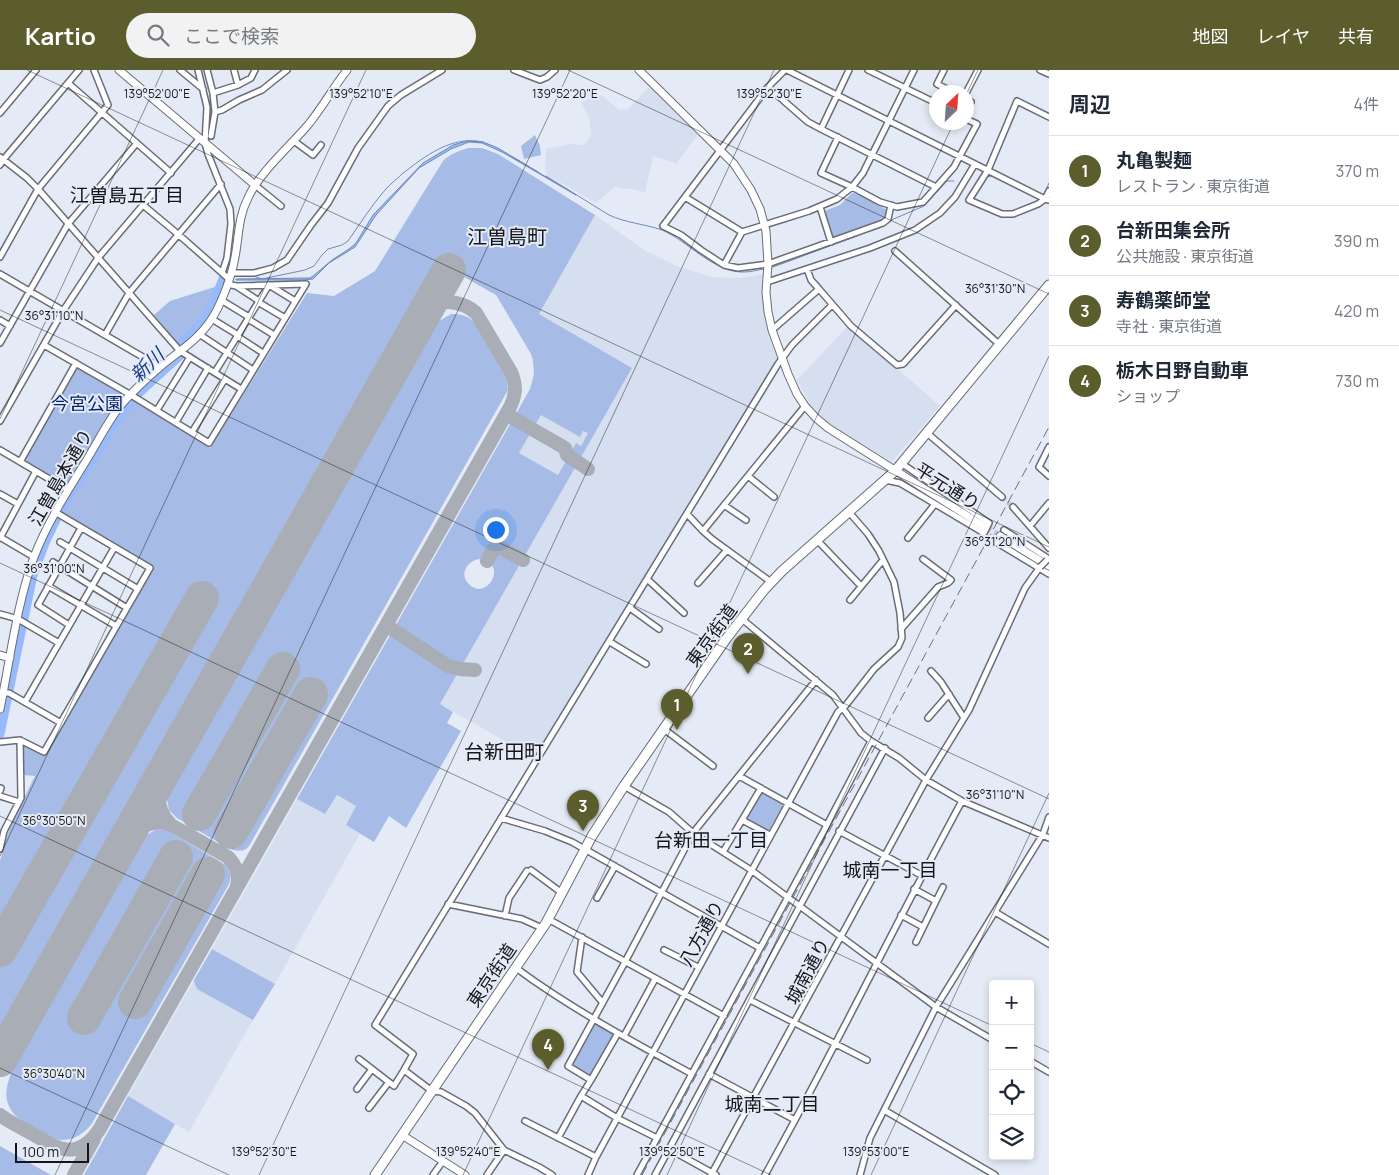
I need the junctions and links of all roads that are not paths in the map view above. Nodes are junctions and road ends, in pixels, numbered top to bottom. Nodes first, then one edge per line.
1 (28, 70) edge
2 (79, 70) edge
3 (94, 70) edge
4 (120, 70) edge
5 (180, 70) edge
6 (198, 70) edge
7 (207, 70) edge
8 (234, 70) edge
9 (255, 70) edge
10 (287, 70) edge
11 (347, 70) edge
12 (442, 70) edge
13 (514, 70) edge
14 (555, 70) edge
15 (639, 70) edge
16 (786, 70) edge
17 (849, 70) edge
18 (868, 70) edge
19 (914, 70) edge
20 (944, 70) edge
21 (978, 70) edge
22 (1040, 70) edge
23 (35, 72) edge
24 (1049, 74) edge
25 (68, 83) junction
26 (238, 85) junction
27 (939, 85) edge
28 (970, 85) edge
29 (768, 87) junction
30 (905, 88) junction
31 (203, 89) junction
32 (213, 92) junction
33 (837, 95) junction
34 (929, 100) edge
35 (215, 112) junction
36 (0, 113) edge
37 (102, 113) junction
38 (1049, 117) edge
39 (889, 121) junction
40 (821, 129) junction
41 (974, 130) edge
42 (210, 136) dead end
43 (838, 137) junction
44 (202, 141) junction
45 (294, 141) junction
46 (137, 143) junction
47 (321, 145) dead end
48 (720, 150) junction
49 (872, 156) junction
50 (960, 156) junction
51 (2, 158) edge
52 (975, 164) junction
53 (0, 165) edge
54 (988, 170) junction
55 (171, 173) junction
56 (221, 184) junction
57 (255, 185) junction
58 (852, 187) junction
59 (936, 187) junction
60 (38, 189) junction
61 (1049, 191) edge
62 (684, 197) junction
63 (1047, 200) edge
64 (143, 205) junction
65 (891, 205) junction
66 (282, 206) dead end
67 (820, 206) junction
68 (68, 224) junction
69 (765, 226) junction
70 (742, 232) junction
71 (179, 235) junction
72 (831, 242) junction
73 (895, 251) dead end
74 (0, 256) edge
75 (98, 258) junction
76 (768, 264) junction
77 (724, 265) junction
78 (807, 269) junction
79 (222, 273) junction
80 (0, 274) edge
81 (229, 279) junction
82 (767, 282) junction
83 (269, 285) junction
84 (236, 286) junction
85 (1049, 286) edge
86 (819, 289) junction
87 (30, 292) junction
88 (130, 293) junction
89 (221, 300) junction
90 (259, 301) junction
91 (295, 301) junction
92 (832, 305) junction
93 (956, 305) junction
94 (62, 311) junction
95 (249, 318) junction
96 (285, 318) junction
97 (212, 319) junction
98 (0, 320) edge
99 (10, 326) junction
100 (772, 330) junction
101 (199, 334) junction
102 (105, 335) junction
103 (274, 335) junction
104 (238, 336) junction
105 (0, 343) edge
106 (44, 345) junction
107 (1000, 346) junction
108 (180, 351) junction
109 (227, 353) junction
110 (263, 353) junction
111 (190, 357) junction
112 (782, 358) junction
113 (76, 363) junction
114 (160, 367) junction
115 (208, 368) junction
116 (253, 370) junction
117 (215, 372) junction
118 (225, 379) junction
119 (241, 389) junction
120 (131, 395) junction
121 (805, 406) junction
122 (0, 407) edge
123 (6, 410) junction
124 (157, 410) junction
125 (0, 421) edge
126 (176, 422) junction
127 (192, 432) junction
128 (927, 433) junction
129 (1049, 447) edge
130 (0, 450) edge
131 (20, 462) junction
132 (898, 467) junction
133 (36, 471) junction
134 (748, 476) junction
135 (1049, 476) edge
136 (884, 480) junction
137 (68, 490) junction
138 (0, 494) edge
139 (774, 497) dead end
140 (1002, 497) tunnel mouth
141 (1049, 503) edge
142 (18, 504) junction
143 (935, 504) junction
144 (724, 505) junction
145 (1013, 508) tunnel mouth
146 (55, 512) junction
147 (849, 512) junction
148 (687, 514) junction
149 (746, 520) dead end
150 (1030, 526) junction
151 (985, 527) tunnel mouth
152 (81, 528) junction
153 (702, 531) junction
154 (1000, 536) joint
155 (0, 537) edge
156 (908, 538) dead end
157 (817, 540) junction
158 (60, 542) dead end
159 (70, 548) junction
160 (114, 548) junction
161 (1049, 548) edge
162 (727, 550) junction
163 (34, 558) junction
164 (923, 559) dead end
165 (883, 560) junction
166 (1048, 560) edge
167 (52, 562) dead end
168 (60, 566) junction
169 (102, 567) junction
170 (1040, 568) junction
171 (1049, 574) edge
172 (647, 579) junction
173 (771, 582) junction
174 (698, 583) dead end
175 (48, 586) junction
176 (92, 586) junction
177 (861, 586) junction
178 (138, 589) junction
179 (850, 600) dead end
180 (81, 605) junction
181 (127, 608) junction
182 (630, 608) junction
183 (684, 613) dead end
184 (0, 614) edge
185 (18, 619) junction
186 (742, 619) junction
187 (69, 625) junction
188 (116, 626) junction
189 (901, 629) junction
190 (659, 630) dead end
191 (610, 642) junction
192 (59, 643) junction
193 (0, 655) edge
194 (10, 658) junction
195 (646, 664) dead end
196 (931, 671) dead end
197 (816, 680) junction
198 (3, 692) junction
199 (949, 694) junction
200 (25, 702) junction
201 (842, 707) junction
202 (0, 709) edge
203 (928, 718) dead end
204 (964, 718) junction
205 (61, 723) junction
206 (664, 729) junction
207 (20, 740) junction
208 (871, 741) junction
209 (0, 742) edge
210 (885, 748) junction
211 (713, 766) dead end
212 (739, 776) junction
213 (926, 780) junction
214 (624, 786) junction
215 (761, 788) junction
216 (0, 796) edge
217 (962, 801) junction
218 (19, 802) junction
219 (788, 804) junction
220 (1049, 817) edge
221 (501, 818) junction
222 (742, 820) junction
223 (827, 825) junction
224 (2, 830) edge
225 (840, 831) junction
226 (693, 833) junction
227 (1043, 834) junction
228 (770, 835) junction
229 (1049, 838) edge
230 (0, 849) edge
231 (585, 849) junction
232 (722, 852) junction
233 (885, 855) junction
234 (615, 866) junction
235 (751, 870) junction
236 (921, 875) junction
237 (943, 887) dead end
238 (914, 889) junction
239 (562, 892) junction
240 (662, 892) junction
241 (597, 898) dead end
242 (788, 898) junction
243 (936, 901) junction
244 (448, 904) junction
245 (800, 906) junction
246 (995, 912) junction
247 (504, 916) junction
248 (901, 916) junction
249 (548, 919) junction
250 (721, 926) junction
251 (923, 927) junction
252 (542, 928) junction
253 (582, 937) junction
254 (841, 937) junction
255 (916, 942) dead end
256 (1049, 944) edge
257 (760, 948) junction
258 (664, 950) dead end
259 (625, 962) junction
260 (877, 964) junction
261 (698, 967) junction
262 (516, 968) junction
263 (655, 979) junction
264 (684, 994) junction
265 (750, 1000) junction
266 (602, 1002) junction
267 (936, 1007) junction
268 (724, 1016) junction
269 (594, 1018) junction
270 (795, 1023) junction
271 (618, 1032) junction
272 (624, 1036) junction
273 (989, 1038) edge
274 (836, 1044) junction
275 (652, 1052) junction
276 (359, 1059) dead end
277 (867, 1060) dead end
278 (1034, 1063) edge
279 (372, 1069) junction
280 (404, 1070) junction
281 (1049, 1072) edge
282 (692, 1074) junction
283 (709, 1074) junction
284 (591, 1080) junction
285 (388, 1082) junction
286 (357, 1089) dead end
287 (432, 1091) junction
288 (581, 1096) junction
289 (754, 1098) junction
290 (369, 1108) dead end
291 (884, 1110) junction
292 (617, 1118) junction
293 (795, 1120) junction
294 (525, 1121) dead end
295 (402, 1135) junction
296 (558, 1138) junction
297 (657, 1138) junction
298 (669, 1149) junction
299 (504, 1150) junction
300 (596, 1157) junction
301 (443, 1161) junction
302 (656, 1173) edge
303 (713, 1174) edge
304 (375, 1175) edge
305 (433, 1175) edge
306 (465, 1175) edge
307 (487, 1175) edge
308 (552, 1175) edge
309 (588, 1175) edge
310 (637, 1175) edge
311 (663, 1175) edge
312 (765, 1175) edge
313 (860, 1175) edge
314 (995, 1175) edge

1 - 23 street
2 - 25 street
3 - 37 street
4 - 44 street
5 - 31 street
6 - 31 street
7 - 32 street
8 - 26 street
9 - 26 street
10 - 35 street
11 - 45 street, 江曽島本通り
12 - 81 street
13 - 14 street
15 - 48 street, 平元通り
16 - 29 street
16 - 33 street
17 - 33 street
18 - 30 street
19 - 30 street
20 - 27 street
21 - 28 street
22 - 24 street
23 - 36 street
25 - 37 street
25 - 51 street
26 - 32 street
29 - 40 street
29 - 48 street
30 - 34 street
30 - 39 street
31 - 44 street
32 - 35 street
33 - 39 street
33 - 40 street
35 - 42 street
37 - 46 street
37 - 60 street
38 - 54 street
39 - 49 street
39 - 50 street
40 - 43 street
41 - 50 street
43 - 49 street
43 - 58 street
44 - 55 street
44 - 56 street
44 - 57 street
45 - 47 street
45 - 57 street, 江曽島本通り
46 - 55 street
46 - 68 street
48 - 62 street
48 - 69 street, 平元通り
49 - 58 street
49 - 59 street
50 - 52 street
50 - 59 street
51 - 53 street
51 - 60 street
52 - 54 street
52 - 78 street
54 - 63 street
54 - 63 street
55 - 64 street
56 - 71 street
56 - 79 street
57 - 66 street
57 - 81 street, 江曽島本通り
58 - 65 street
58 - 67 street
59 - 65 street
60 - 68 street
60 - 74 street
61 - 63 street
62 - 70 street
62 - 77 street
64 - 71 street
64 - 75 street
65 - 72 street
67 - 69 street
67 - 72 street
68 - 75 street
68 - 87 street
69 - 70 street
69 - 76 street, 平元通り
70 - 77 street
71 - 79 street
71 - 88 street
72 - 76 street
73 - 93 street
75 - 88 street
75 - 94 street
76 - 77 street
76 - 82 street, 平元通り
78 - 82 street
78 - 86 street
79 - 81 street
80 - 87 street
81 - 84 street
81 - 89 street, 江曽島本通り
82 - 100 street, 平元通り
83 - 84 street
83 - 90 street
83 - 91 street
83 - 91 street
84 - 90 street
85 - 107 highway, 東京街道
86 - 92 street
86 - 100 street
87 - 94 street
87 - 99 street
88 - 102 street
88 - 108 street
89 - 95 street
89 - 97 street, 江曽島本通り
90 - 95 street
90 - 96 street
91 - 96 street
92 - 93 street
92 - 112 street
93 - 107 street
94 - 102 street
94 - 106 street
95 - 103 street
95 - 104 street
96 - 103 street
97 - 101 street, 江曽島本通り
97 - 104 street
98 - 99 street
99 - 105 street
100 - 112 street, 平元通り
101 - 108 street, 江曽島本通り
101 - 109 street
102 - 114 street
103 - 110 street
104 - 109 street
104 - 110 street
106 - 113 street
106 - 123 street
107 - 128 highway, 東京街道
108 - 111 street
108 - 114 street, 江曽島本通り
109 - 116 street
109 - 117 street
110 - 116 street
111 - 115 street
111 - 124 street
112 - 121 street, 平元通り
112 - 148 street
113 - 120 street
113 - 131 street
114 - 120 street, 江曽島本通り
115 - 117 street
115 - 126 street
116 - 119 street
117 - 118 street
118 - 119 street
118 - 127 street
119 - 127 street
120 - 124 street
120 - 137 street, 江曽島本通り
121 - 132 street, 平元通り
121 - 134 street
122 - 123 street
123 - 125 street
124 - 126 street
126 - 127 street
128 - 132 highway, 東京街道
128 - 140 street
129 - 135 street
130 - 131 street
131 - 133 street
132 - 136 highway, 東京街道
132 - 143 street
132 - 151 street, 平元通り
133 - 137 street
133 - 142 street
134 - 139 street
134 - 144 street
136 - 143 street
136 - 147 highway, 東京街道
137 - 146 street, 江曽島本通り
138 - 142 street
141 - 150 street
142 - 155 street
143 - 156 street
144 - 149 street
144 - 153 street
145 - 150 street
146 - 152 street
146 - 163 street, 江曽島本通り
147 - 157 highway, 東京街道
147 - 165 street
148 - 153 street
148 - 172 street
150 - 161 street
152 - 159 street
152 - 160 street
153 - 162 street
154 - 166 street
154 - 170 street
155 - 163 street
157 - 173 highway, 東京街道
157 - 177 street
158 - 159 street
159 - 168 street
159 - 169 street
160 - 169 street
160 - 178 street
162 - 173 street
162 - 174 street
163 - 185 street, 江曽島本通り
164 - 189 street
165 - 177 street
165 - 189 street
166 - 170 street, 城南通り, bridge
167 - 168 street
168 - 175 street
168 - 176 street
169 - 176 street
169 - 178 street
170 - 171 street
170 - 204 street, 城南通り
172 - 182 street
172 - 183 street
173 - 186 highway, 東京街道
175 - 180 street
175 - 187 street
176 - 180 street
176 - 181 street
177 - 179 street
178 - 181 street
180 - 187 street
180 - 188 street
181 - 188 street
182 - 190 street
182 - 191 street
184 - 185 street
185 - 192 street
185 - 194 street, 江曽島本通り
186 - 197 street
186 - 206 highway, 東京街道
187 - 192 street
188 - 205 street
189 - 201 street, 八方通り
191 - 195 street
191 - 221 street
192 - 200 street
193 - 194 street
194 - 198 street, 江曽島本通り
196 - 199 street
197 - 201 street
197 - 212 street
198 - 200 street
198 - 202 street, 江曽島本通り
199 - 203 street
199 - 204 street
200 - 205 street
201 - 208 street
201 - 219 street, 八方通り
204 - 213 street, 城南通り
205 - 207 street
206 - 211 street
206 - 214 highway, 東京街道
207 - 209 street
207 - 218 street
208 - 210 street
208 - 223 street
210 - 213 street
210 - 225 street
212 - 215 street
212 - 226 street
213 - 217 street
213 - 233 street, 城南通り
214 - 226 street
214 - 231 highway, 東京街道
215 - 219 street
215 - 222 street
216 - 218 street
217 - 227 street
217 - 236 street
218 - 224 street
219 - 223 street
219 - 228 street, 八方通り
220 - 227 street
221 - 231 street
221 - 244 street
222 - 228 street
222 - 232 street
223 - 242 street
224 - 230 street
225 - 233 street
225 - 245 street
226 - 232 street
226 - 240 street
227 - 229 street
227 - 246 street
228 - 235 street, 八方通り
231 - 234 street
231 - 239 highway, 東京街道
232 - 235 street
233 - 236 street
233 - 254 street, 城南通り
234 - 240 street
234 - 241 street
235 - 242 street
235 - 250 street, 八方通り
236 - 238 street
237 - 243 street
238 - 243 street
238 - 248 street
239 - 247 street
239 - 249 highway, 東京街道
240 - 250 street
240 - 259 street
242 - 245 street
242 - 257 street
243 - 251 street
244 - 247 street
244 - 280 street
245 - 254 street
245 - 265 street
246 - 256 street
246 - 267 street
247 - 252 street
248 - 251 street
248 - 260 street
249 - 252 highway, 東京街道
249 - 253 street
250 - 257 street
250 - 261 street, 八方通り
251 - 255 street
252 - 262 highway, 東京街道
253 - 259 street
253 - 266 street
254 - 260 street
254 - 270 street, 城南通り
257 - 268 street
258 - 261 street
259 - 263 street
259 - 266 street
260 - 267 street
260 - 274 street
261 - 264 street, 八方通り
262 - 269 street
262 - 287 highway, 東京街道
263 - 264 street
263 - 272 street
264 - 268 street
264 - 275 street, 八方通り
265 - 270 street
265 - 283 street
266 - 269 street
267 - 273 street
267 - 291 street
268 - 282 street
269 - 271 street
269 - 284 street
270 - 274 street
270 - 289 street, 城南通り
271 - 272 street
271 - 284 street
272 - 275 street
274 - 277 street
274 - 293 street
275 - 282 street
275 - 292 street, 八方通り
276 - 279 street
278 - 281 street
279 - 285 street
279 - 286 street
280 - 285 street
280 - 287 street
282 - 297 street
283 - 289 street
283 - 298 street
284 - 288 street
285 - 290 street
287 - 295 highway, 東京街道
287 - 299 street
288 - 292 street
288 - 296 street
289 - 293 street
289 - 303 street, 城南通り
291 - 313 street
291 - 314 street
292 - 297 street
292 - 300 street, 八方通り
293 - 312 street
294 - 296 street
295 - 301 street
295 - 304 highway, 東京街道
296 - 300 street
297 - 310 street
298 - 302 street
298 - 303 street
299 - 307 street
299 - 308 street
300 - 309 street, 八方通り
301 - 305 street
301 - 306 street
302 - 311 street

